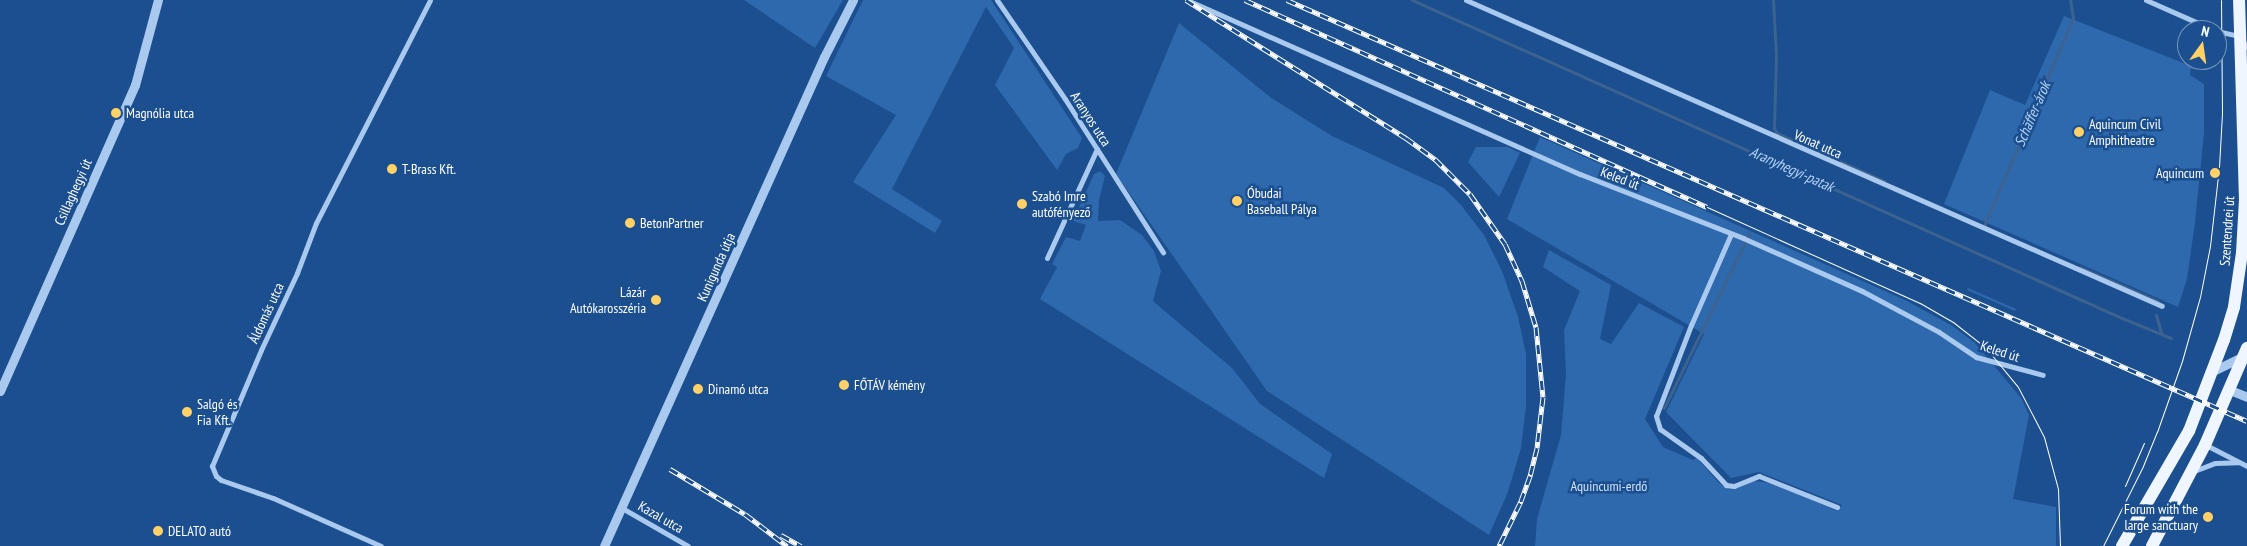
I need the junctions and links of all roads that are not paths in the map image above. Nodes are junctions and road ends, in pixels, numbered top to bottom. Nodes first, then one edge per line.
1 (158, 0) edge
2 (430, 0) edge
3 (853, 0) edge
4 (997, 0) edge
5 (1187, 0) edge
6 (1466, 0) edge
7 (2146, 0) edge
8 (2239, 0) edge
9 (2193, 20) edge
10 (2247, 23) edge
11 (2227, 33) edge
12 (2239, 36) junction
13 (2247, 47) edge
14 (1097, 149) junction
15 (1731, 234) junction
16 (1163, 252) dead end
17 (1047, 258) dead end
18 (2162, 306) dead end
19 (2246, 353) edge
20 (2213, 371) junction
21 (2043, 375) dead end
22 (2230, 390) junction
23 (0, 391) edge
24 (2247, 397) edge
25 (2206, 445) junction
26 (2239, 462) junction
27 (2247, 466) edge
28 (2190, 473) junction
29 (1837, 507) dead end
30 (622, 508) junction
31 (381, 546) edge
32 (604, 546) edge
33 (688, 546) edge
34 (2122, 546) edge
35 (2152, 546) edge

1 - 23 street, Csillaghegyi út
2 - 31 street, Áldomás utca
3 - 30 street, Kunigunda útja
4 - 14 street, Aranyos utca
5 - 15 street, Keled út
6 - 18 street, Vonat utca
7 - 9 street
8 - 12 main road, Szentendrei út
10 - 12 street
11 - 12 street
12 - 13 street
12 - 20 main road, Szentendrei út
14 - 16 street, Aranyos utca
14 - 17 street
15 - 21 street, Keled út
15 - 29 street
19 - 20 street
19 - 22 main road
20 - 34 main road, Szentendrei út
22 - 24 street
22 - 25 main road
25 - 26 street
25 - 28 main road
26 - 27 street
26 - 28 street
28 - 35 main road
30 - 32 street, Kunigunda útja
30 - 33 street, Kazal utca

